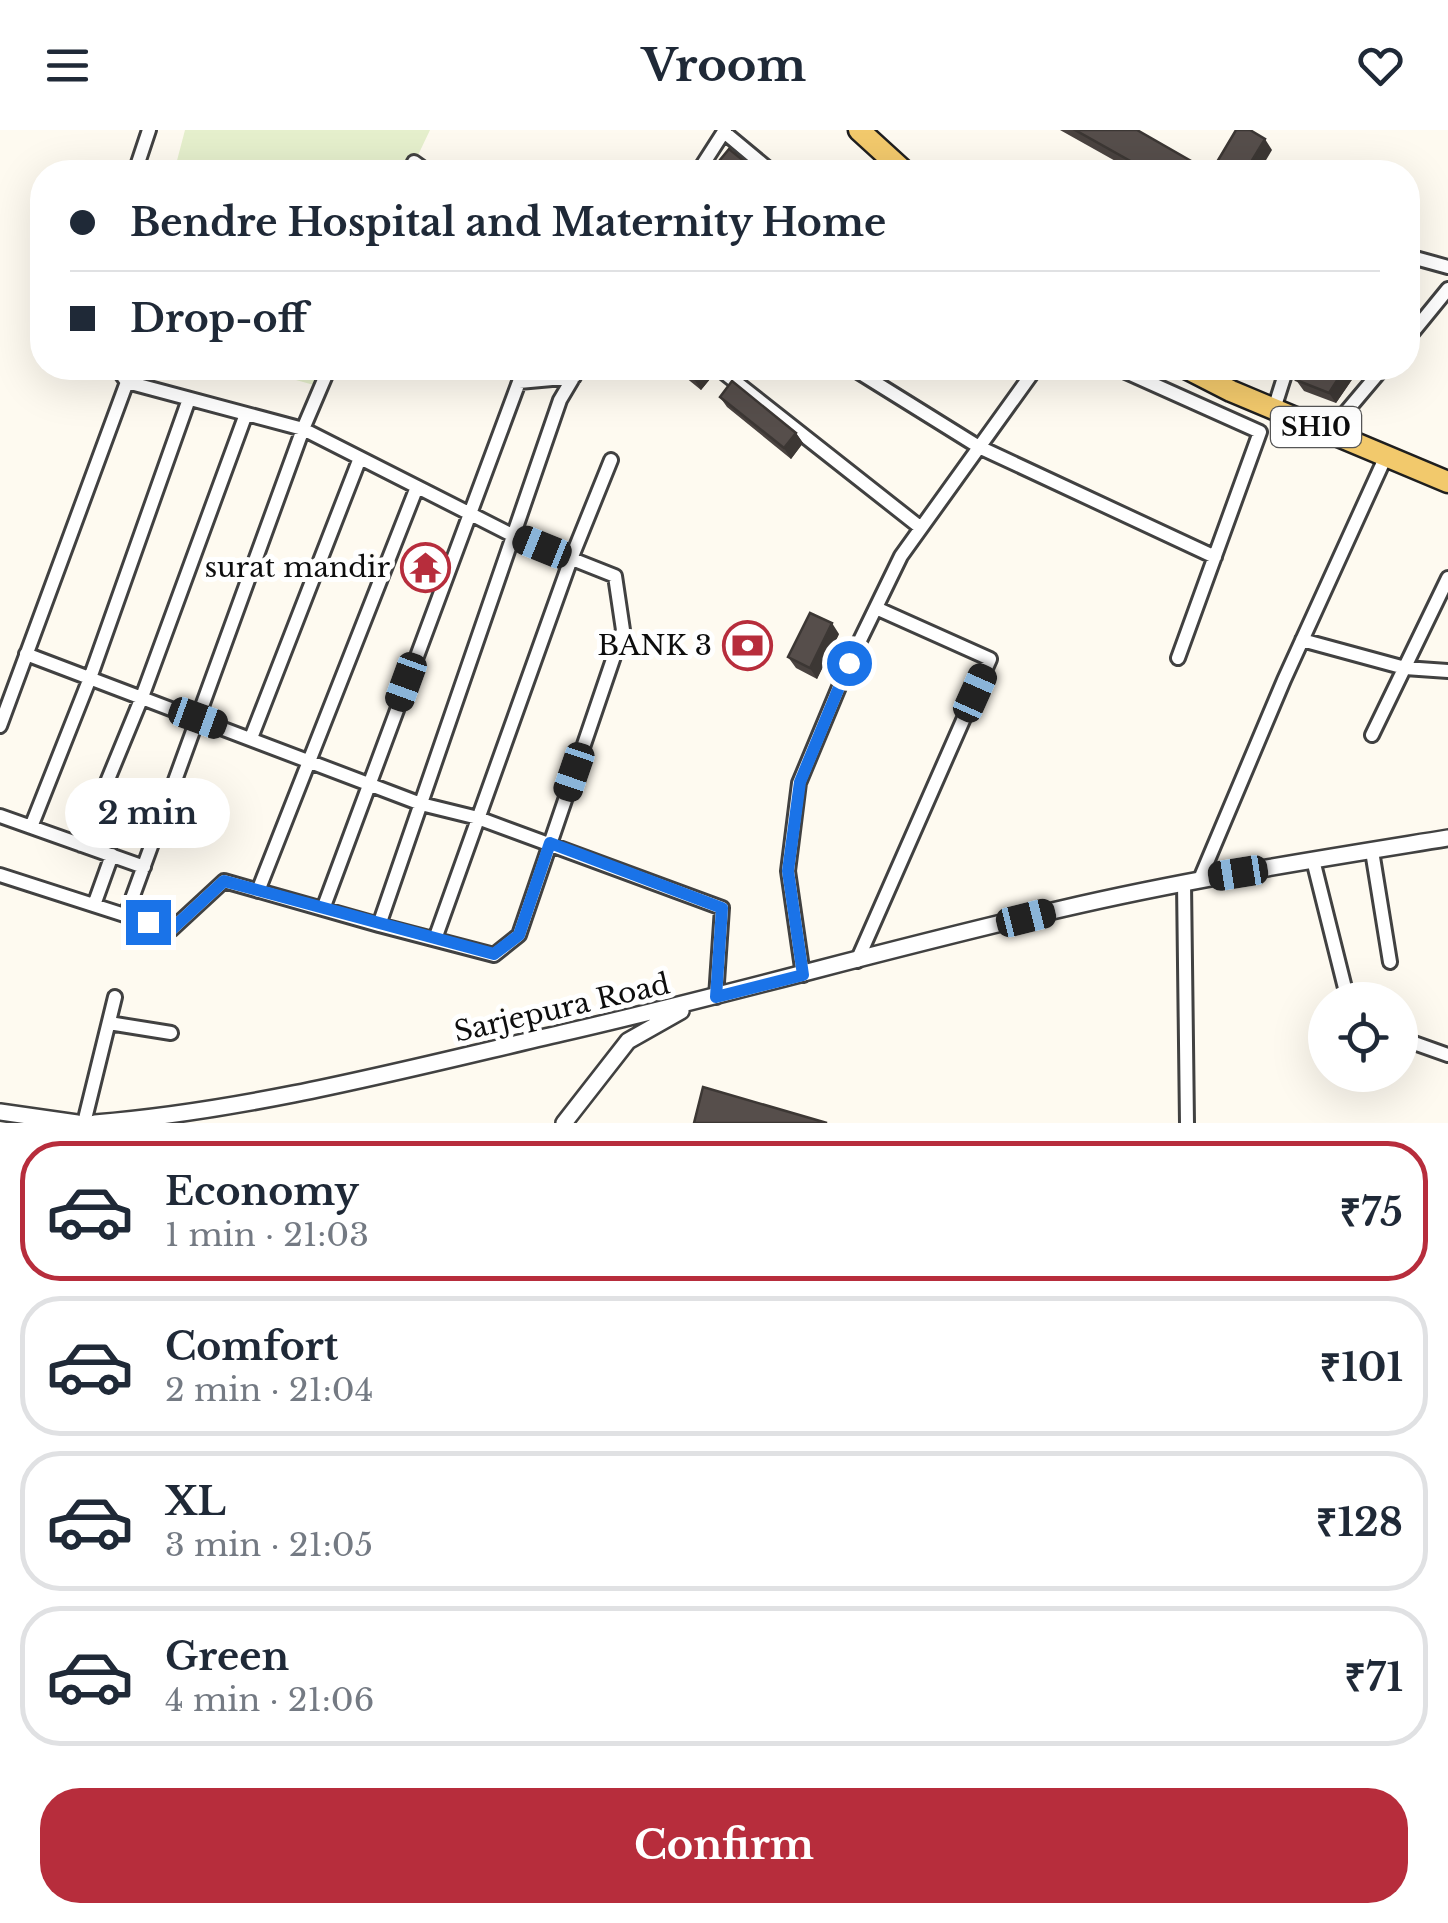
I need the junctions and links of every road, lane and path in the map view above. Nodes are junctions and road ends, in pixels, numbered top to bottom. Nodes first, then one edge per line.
1 (149, 130) edge
2 (859, 130) edge
3 (724, 131) edge
4 (139, 160) edge
5 (706, 160) edge
6 (757, 160) edge
7 (892, 160) edge
8 (1420, 259) edge
9 (1448, 267) edge
10 (1448, 289) edge
11 (1420, 323) edge
12 (324, 380) edge
13 (531, 380) edge
14 (572, 380) edge
15 (733, 380) edge
16 (871, 380) edge
17 (1027, 380) edge
18 (1143, 380) edge
19 (1212, 380) edge
20 (1283, 380) edge
21 (1373, 380) edge
22 (127, 382) joint
23 (189, 399) junction
24 (1274, 409) junction
25 (246, 414) junction
26 (304, 429) junction
27 (1330, 432) junction
28 (979, 447) junction
29 (1386, 456) junction
30 (360, 458) junction
31 (611, 460) dead end
32 (1448, 482) edge
33 (418, 487) junction
34 (468, 513) junction
35 (921, 528) junction
36 (514, 536) junction
37 (1215, 557) junction
38 (572, 559) junction
39 (1448, 578) edge
40 (876, 608) junction
41 (1302, 640) junction
42 (26, 654) junction
43 (1178, 658) dead end
44 (1404, 668) junction
45 (1448, 671) edge
46 (90, 678) junction
47 (142, 698) junction
48 (198, 718) junction
49 (0, 726) edge
50 (1372, 735) dead end
51 (251, 738) junction
52 (310, 760) junction
53 (369, 783) junction
54 (421, 804) junction
55 (0, 816) edge
56 (478, 818) junction
57 (31, 827) junction
58 (1448, 838) edge
59 (550, 843) junction
60 (81, 844) junction
61 (1372, 850) junction
62 (112, 856) junction
63 (1313, 860) junction
64 (144, 866) junction
65 (0, 875) edge
66 (1192, 881) junction
67 (258, 890) junction
68 (94, 905) junction
69 (322, 909) junction
70 (126, 915) junction
71 (379, 925) junction
72 (435, 940) junction
73 (857, 961) junction
74 (1390, 962) dead end
75 (803, 975) junction
76 (1344, 982) edge
77 (115, 997) dead end
78 (716, 997) junction
79 (697, 1002) junction
80 (109, 1023) junction
81 (171, 1033) dead end
82 (1418, 1045) edge
83 (1448, 1056) edge
84 (0, 1112) edge
85 (80, 1123) edge
86 (94, 1123) edge
87 (564, 1123) edge
88 (1187, 1123) edge

1 - 4 street
2 - 7 main road
3 - 5 street
3 - 6 street
8 - 9 street
10 - 11 street
12 - 26 street
13 - 34 street
14 - 36 street
15 - 35 street
16 - 28 street
17 - 28 street
18 - 37 street
19 - 24 main road, SH10
20 - 24 street
21 - 27 street
22 - 23 street
22 - 42 street
23 - 25 street
23 - 46 street
24 - 27 main road, SH10
25 - 26 street
25 - 47 street
26 - 30 street
26 - 48 street
27 - 29 main road, SH10
28 - 35 street
28 - 37 street
29 - 32 main road, SH10
29 - 41 street
30 - 33 street
30 - 51 street
31 - 38 street
33 - 34 street
33 - 52 street
34 - 36 street
34 - 53 street
35 - 40 street
36 - 38 street
36 - 54 street
37 - 43 street
38 - 56 street
38 - 59 street
39 - 44 street
40 - 73 street
40 - 75 street
41 - 44 street
41 - 66 street
42 - 46 street
42 - 49 street
44 - 45 street
44 - 50 street
46 - 47 street
46 - 57 street
47 - 48 street
47 - 60 street
48 - 51 street
48 - 64 street
51 - 52 street
52 - 53 street
52 - 67 street
53 - 54 street
53 - 69 street
54 - 56 street
54 - 71 street
55 - 57 street
56 - 59 street
56 - 72 street
57 - 60 street
58 - 61 street, Sarjepura Road
59 - 72 street
59 - 78 street
60 - 62 street
61 - 63 street, Sarjepura Road
61 - 74 street
62 - 64 street
62 - 68 street
63 - 66 street, Sarjepura Road
63 - 76 street
64 - 70 street
65 - 68 street
66 - 73 street, Sarjepura Road
66 - 88 street
67 - 69 street
67 - 70 street
68 - 70 street
69 - 71 street
71 - 72 street
73 - 75 street, Sarjepura Road
75 - 78 street, Sarjepura Road
77 - 80 street
78 - 79 street, Sarjepura Road
79 - 86 street, Sarjepura Road
79 - 87 street
80 - 81 street
80 - 85 street
82 - 83 street
84 - 85 street

